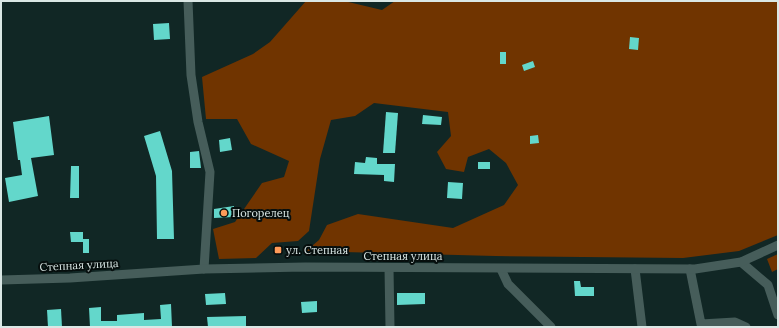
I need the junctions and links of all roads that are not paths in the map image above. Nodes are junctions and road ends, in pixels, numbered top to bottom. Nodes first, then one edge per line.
1 (188, 1) edge
2 (778, 245) edge
3 (741, 262) junction
4 (388, 268) junction
5 (204, 269) junction
6 (501, 269) junction
7 (635, 269) junction
8 (690, 269) junction
9 (1, 280) edge
10 (778, 315) edge
11 (390, 327) edge
12 (551, 327) edge
13 (642, 327) edge
14 (746, 327) edge

1 - 5 street
2 - 3 street, Степная улица
3 - 8 street, Степная улица
3 - 10 street
4 - 5 street, Степная улица
4 - 6 street, Степная улица
4 - 11 street
5 - 9 street, Степная улица
6 - 7 street, Степная улица
6 - 12 street
7 - 8 street, Степная улица
7 - 13 street
8 - 14 street

